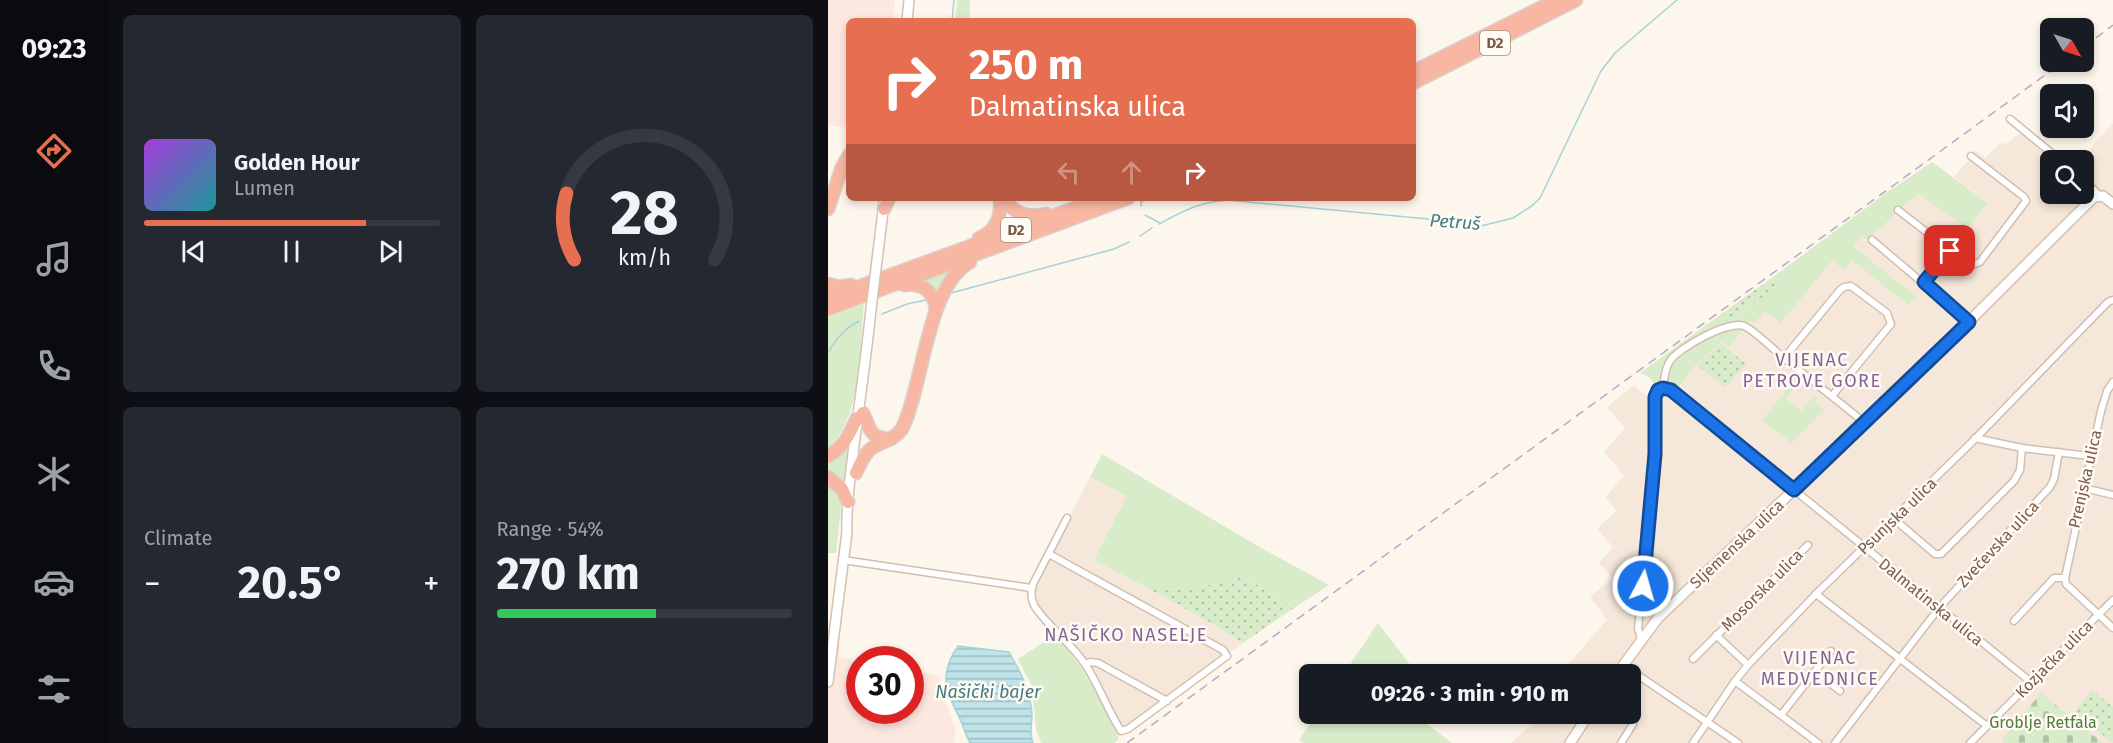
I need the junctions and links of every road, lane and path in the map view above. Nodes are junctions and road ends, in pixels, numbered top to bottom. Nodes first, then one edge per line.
1 (909, 0) edge
2 (1556, 0) edge
3 (1576, 0) edge
4 (906, 18) edge
5 (1416, 70) edge
6 (1416, 81) edge
7 (2010, 119) dead end
8 (2048, 150) edge
9 (1971, 156) dead end
10 (846, 160) edge
11 (2094, 190) edge
12 (2099, 195) junction
13 (1002, 201) edge
14 (1005, 201) edge
15 (1094, 201) edge
16 (1120, 201) edge
17 (886, 202) edge
18 (2113, 204) edge
19 (828, 209) edge
20 (1071, 210) junction
21 (1898, 210) dead end
22 (1872, 240) dead end
23 (961, 250) junction
24 (1950, 251) junction
25 (985, 252) junction
26 (1924, 282) junction
27 (828, 284) edge
28 (867, 284) junction
29 (888, 287) junction
30 (828, 298) edge
31 (2113, 300) edge
32 (828, 309) edge
33 (936, 313) junction
34 (1969, 322) junction
35 (1784, 358) junction
36 (2113, 381) edge
37 (1663, 388) junction
38 (1832, 396) junction
39 (860, 415) junction
40 (1865, 423) junction
41 (1975, 438) junction
42 (891, 439) junction
43 (2022, 448) junction
44 (2059, 452) junction
45 (828, 456) edge
46 (2090, 456) junction
47 (856, 473) junction
48 (828, 477) edge
49 (2084, 488) junction
50 (1794, 490) junction
51 (2113, 495) edge
52 (848, 502) junction
53 (1066, 518) dead end
54 (1894, 519) junction
55 (847, 532) junction
56 (1808, 544) dead end
57 (1865, 548) junction
58 (1049, 554) junction
59 (843, 560) junction
60 (2064, 578) junction
61 (1031, 588) junction
62 (1816, 594) junction
63 (2113, 600) edge
64 (1939, 608) junction
65 (2098, 615) junction
66 (2014, 621) dead end
67 (2113, 628) edge
68 (1716, 634) junction
69 (1641, 638) junction
70 (1831, 651) dead end
71 (1900, 658) junction
72 (1692, 659) dead end
73 (1086, 664) junction
74 (1624, 664) edge
75 (1748, 665) junction
76 (1815, 671) junction
77 (1641, 677) edge
78 (1735, 681) junction
79 (828, 682) edge
80 (2031, 682) junction
81 (1840, 691) dead end
82 (1167, 701) junction
83 (1781, 715) junction
84 (1707, 722) junction
85 (1582, 724) edge
86 (1633, 724) edge
87 (1987, 726) junction
88 (1570, 743) edge
89 (1621, 743) edge
90 (1693, 743) edge
91 (1738, 743) edge
92 (1818, 743) edge
93 (1835, 743) edge
94 (1970, 743) edge

1 - 4 street
2 - 5 highway, D2
3 - 6 highway, D2
7 - 8 street
9 - 24 street
10 - 19 highway
11 - 12 street
12 - 18 street
12 - 34 street, Sljemenska ulica
13 - 23 highway
14 - 20 highway
15 - 20 highway, D2
16 - 25 highway, D2
17 - 39 street, bridge
20 - 23 highway, D2
21 - 24 street
22 - 26 street
23 - 28 highway, D2
24 - 26 street
25 - 29 highway, D2
25 - 33 highway
26 - 34 street
27 - 28 highway
28 - 30 highway, D2
29 - 32 highway, D2
29 - 33 highway
31 - 41 street, Psunjska ulica
33 - 42 highway
34 - 40 street, Sljemenska ulica
35 - 37 street
35 - 38 street
35 - 38 street
36 - 46 street, Prenjska ulica
37 - 50 street, Dalmatinska ulica
37 - 69 street
38 - 40 street
39 - 42 highway
39 - 45 highway
39 - 47 street
39 - 52 street
40 - 50 street, Sljemenska ulica
41 - 43 street
41 - 54 street, Psunjska ulica
42 - 47 highway
43 - 44 street
43 - 54 street
44 - 46 street
44 - 64 street, Zvečevska ulica
46 - 49 street, Prenjska ulica
47 - 55 street
48 - 52 highway
49 - 51 street
49 - 60 street, Prenjska ulica
50 - 57 street, Dalmatinska ulica
50 - 69 street, Sljemenska ulica
52 - 55 street
53 - 58 street
54 - 57 street, Psunjska ulica
55 - 59 street
56 - 68 street, Mosorska ulica
57 - 62 street, Psunjska ulica
57 - 64 street, Dalmatinska ulica
58 - 61 street
58 - 82 street
59 - 61 street
59 - 79 street
60 - 65 street
60 - 66 street
61 - 73 street
62 - 71 street
62 - 75 street, Psunjska ulica
63 - 65 street, Kozjačka ulica
64 - 71 street, Zvečevska ulica
64 - 80 street, Dalmatinska ulica
65 - 67 street
65 - 80 street, Kozjačka ulica
68 - 72 street, Mosorska ulica
68 - 75 street, Mosorska ulica
69 - 74 street, Sljemenska ulica
70 - 76 street
71 - 87 street
71 - 93 street, Zvečevska ulica
73 - 82 street
73 - 82 street
75 - 78 street, Psunjska ulica
76 - 81 street
76 - 83 street
77 - 84 street
78 - 83 street
78 - 84 street, Psunjska ulica
80 - 87 street, Kozjačka ulica
83 - 92 street
84 - 90 street, Psunjska ulica
84 - 91 street
85 - 88 street
86 - 89 street
87 - 94 street, Kozjačka ulica

